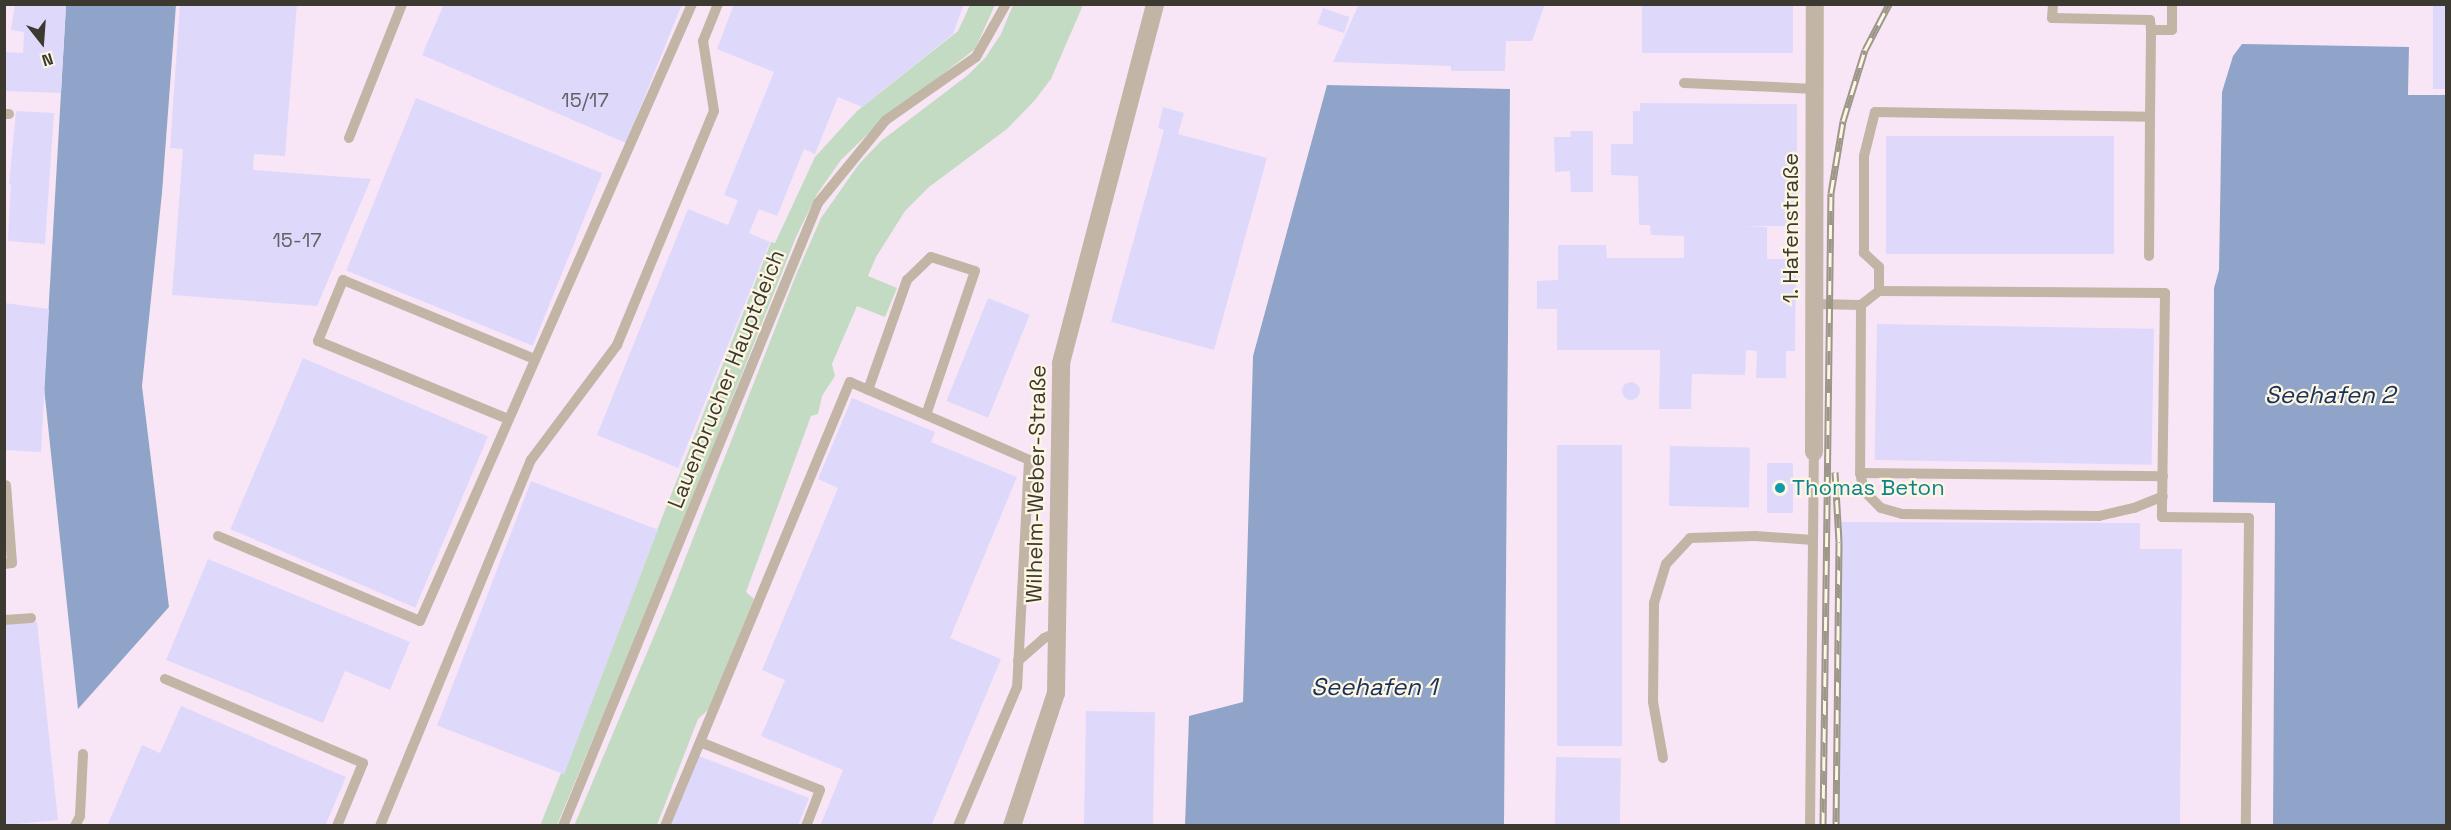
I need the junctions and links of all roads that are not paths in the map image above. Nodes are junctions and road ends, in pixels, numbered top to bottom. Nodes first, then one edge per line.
1 (402, 4) edge
2 (692, 4) edge
3 (718, 4) edge
4 (1006, 4) edge
5 (1155, 4) edge
6 (1815, 4) edge
7 (2053, 4) edge
8 (2172, 4) edge
9 (2151, 30) junction
10 (1684, 83) dead end
11 (1815, 89) junction
12 (2150, 117) junction
13 (349, 138) dead end
14 (2149, 256) dead end
15 (1879, 291) junction
16 (1815, 304) junction
17 (1861, 305) junction
18 (535, 359) junction
19 (868, 390) junction
20 (926, 415) junction
21 (508, 419) junction
22 (1814, 452) joint
23 (1860, 473) junction
24 (2163, 476) junction
25 (6, 485) dead end
26 (2163, 496) junction
27 (218, 536) dead end
28 (1813, 540) junction
29 (4, 564) edge
30 (31, 618) dead end
31 (4, 620) edge
32 (1058, 632) junction
33 (1018, 661) junction
34 (165, 680) dead end
35 (700, 742) junction
36 (83, 754) dead end
37 (1663, 758) dead end
38 (75, 825) edge
39 (337, 825) edge
40 (380, 825) edge
41 (563, 825) edge
42 (665, 825) edge
43 (806, 825) edge
44 (958, 825) edge
45 (1012, 825) edge
46 (1810, 825) edge
47 (2246, 825) edge

1 - 13 lane
2 - 18 lane
3 - 40 lane
4 - 41 lane, Lauenbrucher Hauptdeich
5 - 32 street, Wilhelm-Weber-Straße
6 - 11 street, 1. Hafenstraße
7 - 9 lane
8 - 9 lane
9 - 12 lane
10 - 11 lane
11 - 16 street, 1. Hafenstraße
12 - 14 lane
12 - 15 lane
15 - 17 lane
15 - 24 lane
16 - 17 lane
16 - 22 street, 1. Hafenstraße
17 - 23 lane
18 - 21 lane
18 - 21 lane
19 - 20 lane
19 - 20 lane
19 - 35 lane
20 - 33 lane
21 - 27 lane
22 - 28 lane
23 - 24 lane
23 - 26 lane
24 - 26 lane
25 - 29 lane
26 - 47 lane
28 - 37 lane
28 - 46 lane
30 - 31 lane
32 - 33 lane
32 - 45 street, Wilhelm-Weber-Straße
33 - 44 lane
34 - 39 lane
35 - 42 lane
35 - 43 lane
36 - 38 lane

